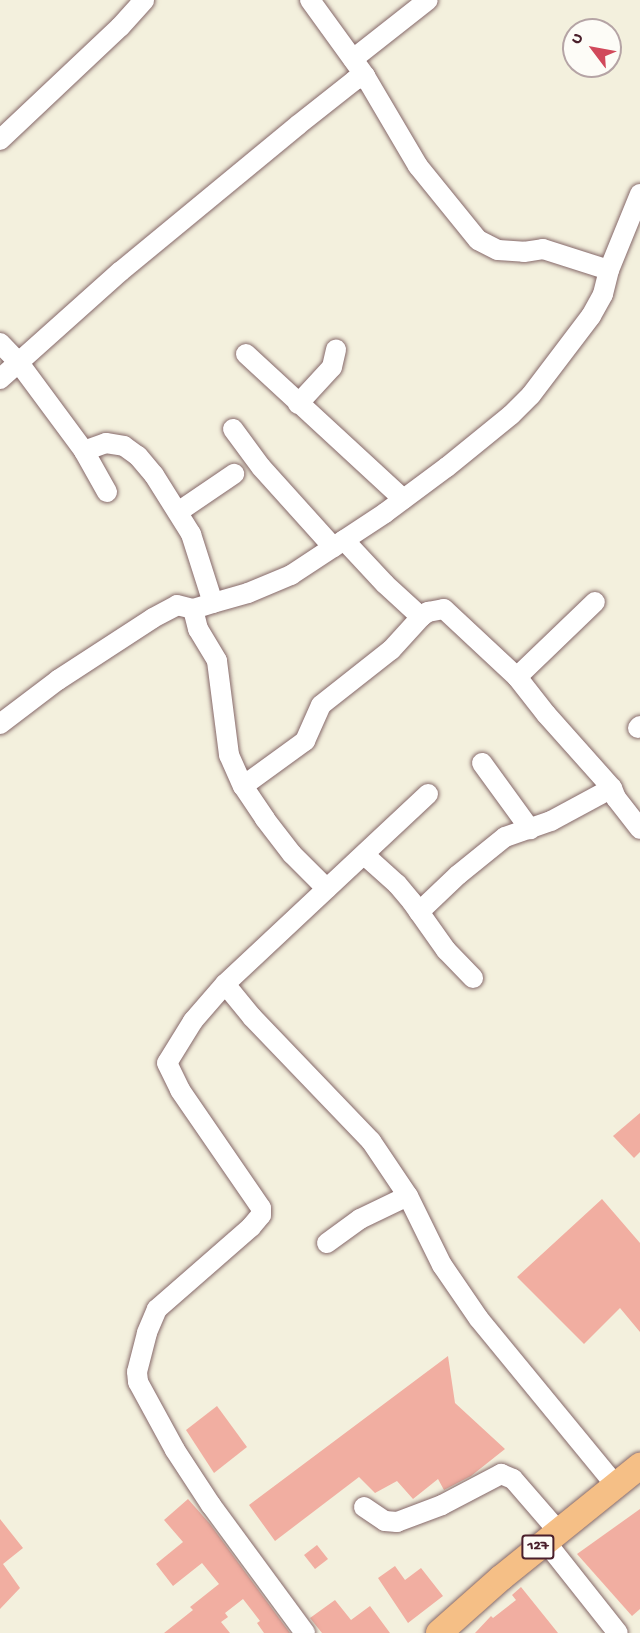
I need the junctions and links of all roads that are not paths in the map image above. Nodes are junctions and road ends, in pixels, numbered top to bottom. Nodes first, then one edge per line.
1 (144, 0) edge
2 (310, 0) edge
3 (428, 0) edge
4 (353, 59) junction
5 (365, 76) junction
6 (0, 140) edge
7 (640, 194) edge
8 (609, 270) junction
9 (0, 343) edge
10 (336, 349) dead end
11 (246, 354) dead end
12 (20, 363) junction
13 (0, 379) edge
14 (298, 404) junction
15 (233, 429) dead end
16 (84, 451) junction
17 (234, 474) dead end
18 (107, 492) dead end
19 (403, 500) junction
20 (178, 513) junction
21 (339, 544) junction
22 (594, 602) dead end
23 (213, 603) junction
24 (193, 609) junction
25 (421, 617) junction
26 (517, 677) junction
27 (0, 724) edge
28 (482, 763) dead end
29 (243, 786) junction
30 (612, 788) junction
31 (428, 794) dead end
32 (530, 829) junction
33 (640, 829) edge
34 (368, 852) junction
35 (327, 890) junction
36 (419, 912) junction
37 (473, 978) dead end
38 (225, 984) junction
39 (408, 1196) junction
40 (327, 1243) dead end
41 (640, 1466) edge
42 (616, 1486) junction
43 (364, 1507) dead end
44 (552, 1536) junction
45 (305, 1633) edge
46 (439, 1633) edge
47 (618, 1633) edge

1 - 6 street
2 - 4 street
3 - 4 street
4 - 5 street
5 - 8 street
5 - 12 street
7 - 8 street
8 - 19 street
9 - 12 street
10 - 14 street
11 - 14 street
12 - 13 street
12 - 16 street
14 - 19 street
15 - 21 street
16 - 18 street
16 - 20 street
17 - 20 street
19 - 21 street
20 - 23 street
21 - 23 street
21 - 25 street
22 - 26 street
23 - 24 street
24 - 27 street
24 - 29 street
25 - 26 street
25 - 29 street
26 - 30 street
28 - 32 street
29 - 35 street
30 - 32 street
30 - 33 street
31 - 34 street
32 - 36 street
34 - 35 street
34 - 36 street
35 - 38 street
36 - 37 street
38 - 39 street
38 - 45 street
39 - 40 street
39 - 42 street
41 - 42 main road, 127
42 - 44 main road, 127
43 - 44 street
44 - 46 main road, 127
44 - 47 street

